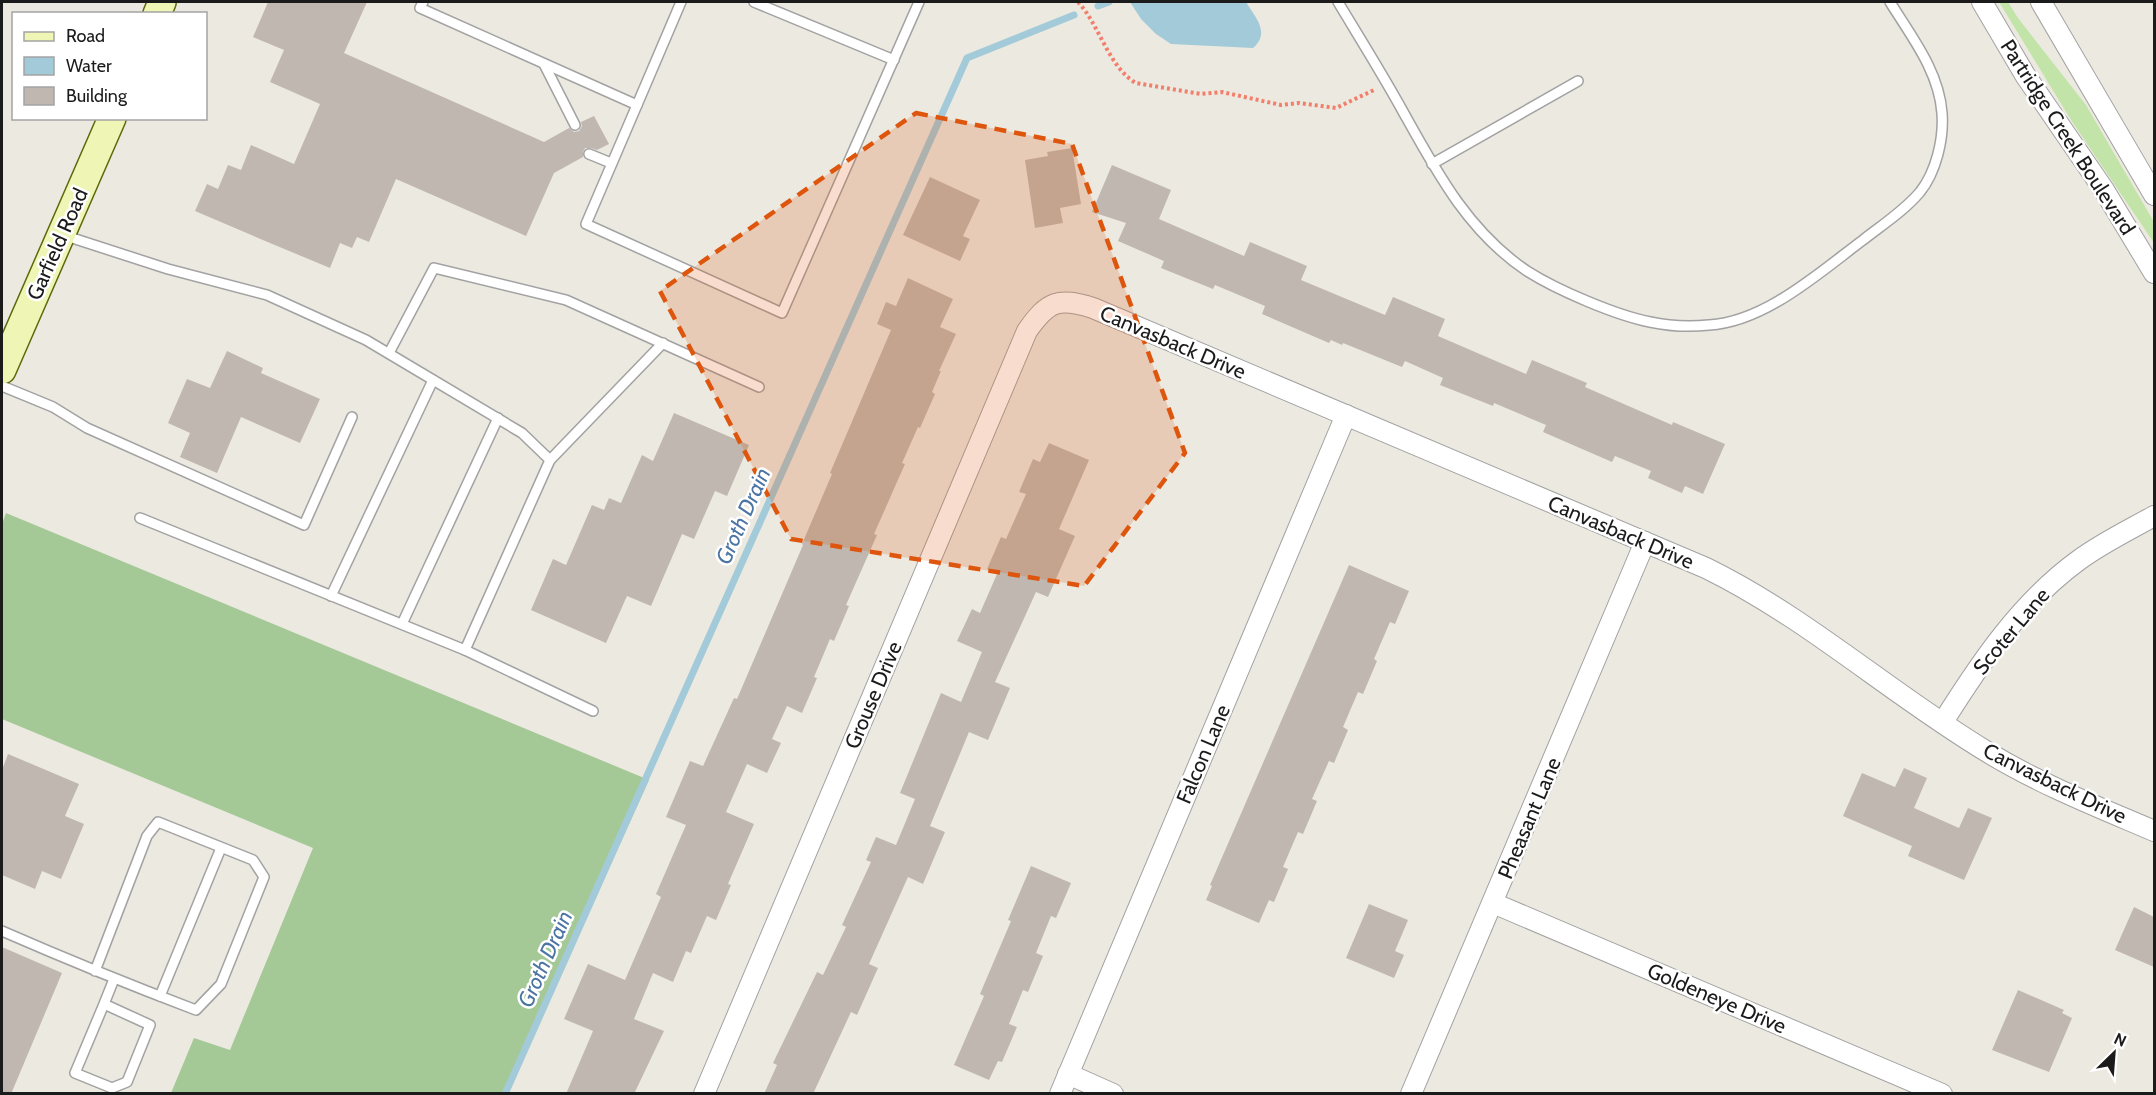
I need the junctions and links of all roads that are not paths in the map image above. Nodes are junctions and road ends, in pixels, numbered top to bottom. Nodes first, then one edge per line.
1 (423, 2) edge
2 (681, 2) edge
3 (754, 2) edge
4 (919, 2) edge
5 (1338, 2) edge
6 (1890, 2) edge
7 (1982, 2) edge
8 (2041, 2) edge
9 (894, 60) junction
10 (544, 64) junction
11 (1578, 81) dead end
12 (637, 105) junction
13 (111, 120) edge
14 (575, 125) dead end
15 (590, 154) dead end
16 (611, 163) junction
17 (1432, 164) junction
18 (2154, 195) edge
19 (61, 234) junction
20 (2154, 273) edge
21 (1053, 303) joint
22 (7, 340) edge
23 (663, 343) junction
24 (389, 353) junction
25 (2, 370) edge
26 (434, 380) junction
27 (2, 386) edge
28 (759, 387) dead end
29 (1346, 415) junction
30 (352, 417) dead end
31 (498, 418) junction
32 (550, 460) junction
33 (2154, 516) edge
34 (140, 518) dead end
35 (1645, 542) junction
36 (331, 596) junction
37 (402, 624) junction
38 (465, 650) junction
39 (593, 711) dead end
40 (1943, 722) junction
41 (2154, 831) edge
42 (221, 848) junction
43 (1493, 903) junction
44 (2, 931) edge
45 (95, 971) junction
46 (114, 979) junction
47 (160, 996) junction
48 (104, 1004) junction
49 (1068, 1074) junction
50 (704, 1094) edge
51 (1059, 1094) edge
52 (1113, 1094) edge
53 (1411, 1094) edge
54 (1942, 1094) edge

1 - 10 lane
2 - 12 lane
3 - 9 lane
4 - 9 lane
5 - 17 lane
6 - 17 lane
7 - 20 street, Partridge Creek Boulevard
8 - 18 street, Partridge Creek Boulevard
9 - 16 lane
10 - 12 lane
10 - 14 lane
11 - 17 lane
12 - 16 lane
13 - 19 main road, Garfield Road
15 - 16 lane
19 - 22 main road, Garfield Road
19 - 24 lane
21 - 29 street, Canvasback Drive
21 - 50 street, Grouse Drive
22 - 25 main road, Garfield Road
23 - 24 lane
23 - 28 lane
23 - 32 lane
24 - 26 lane
26 - 31 lane
26 - 36 lane
27 - 30 lane
29 - 35 street, Canvasback Drive
29 - 49 street, Falcon Lane
31 - 32 lane
31 - 37 lane
32 - 38 lane
33 - 40 street, Scoter Lane
34 - 36 lane
35 - 40 street, Canvasback Drive
35 - 43 street, Pheasant Lane
36 - 37 lane
37 - 38 lane
38 - 39 lane
40 - 41 street, Canvasback Drive
42 - 45 lane
42 - 47 lane
42 - 47 lane
43 - 53 street, Pheasant Lane
43 - 54 street, Goldeneye Drive
44 - 45 lane
45 - 46 lane
46 - 47 lane
46 - 48 lane
48 - 48 lane
49 - 51 street, Falcon Lane
49 - 52 street

